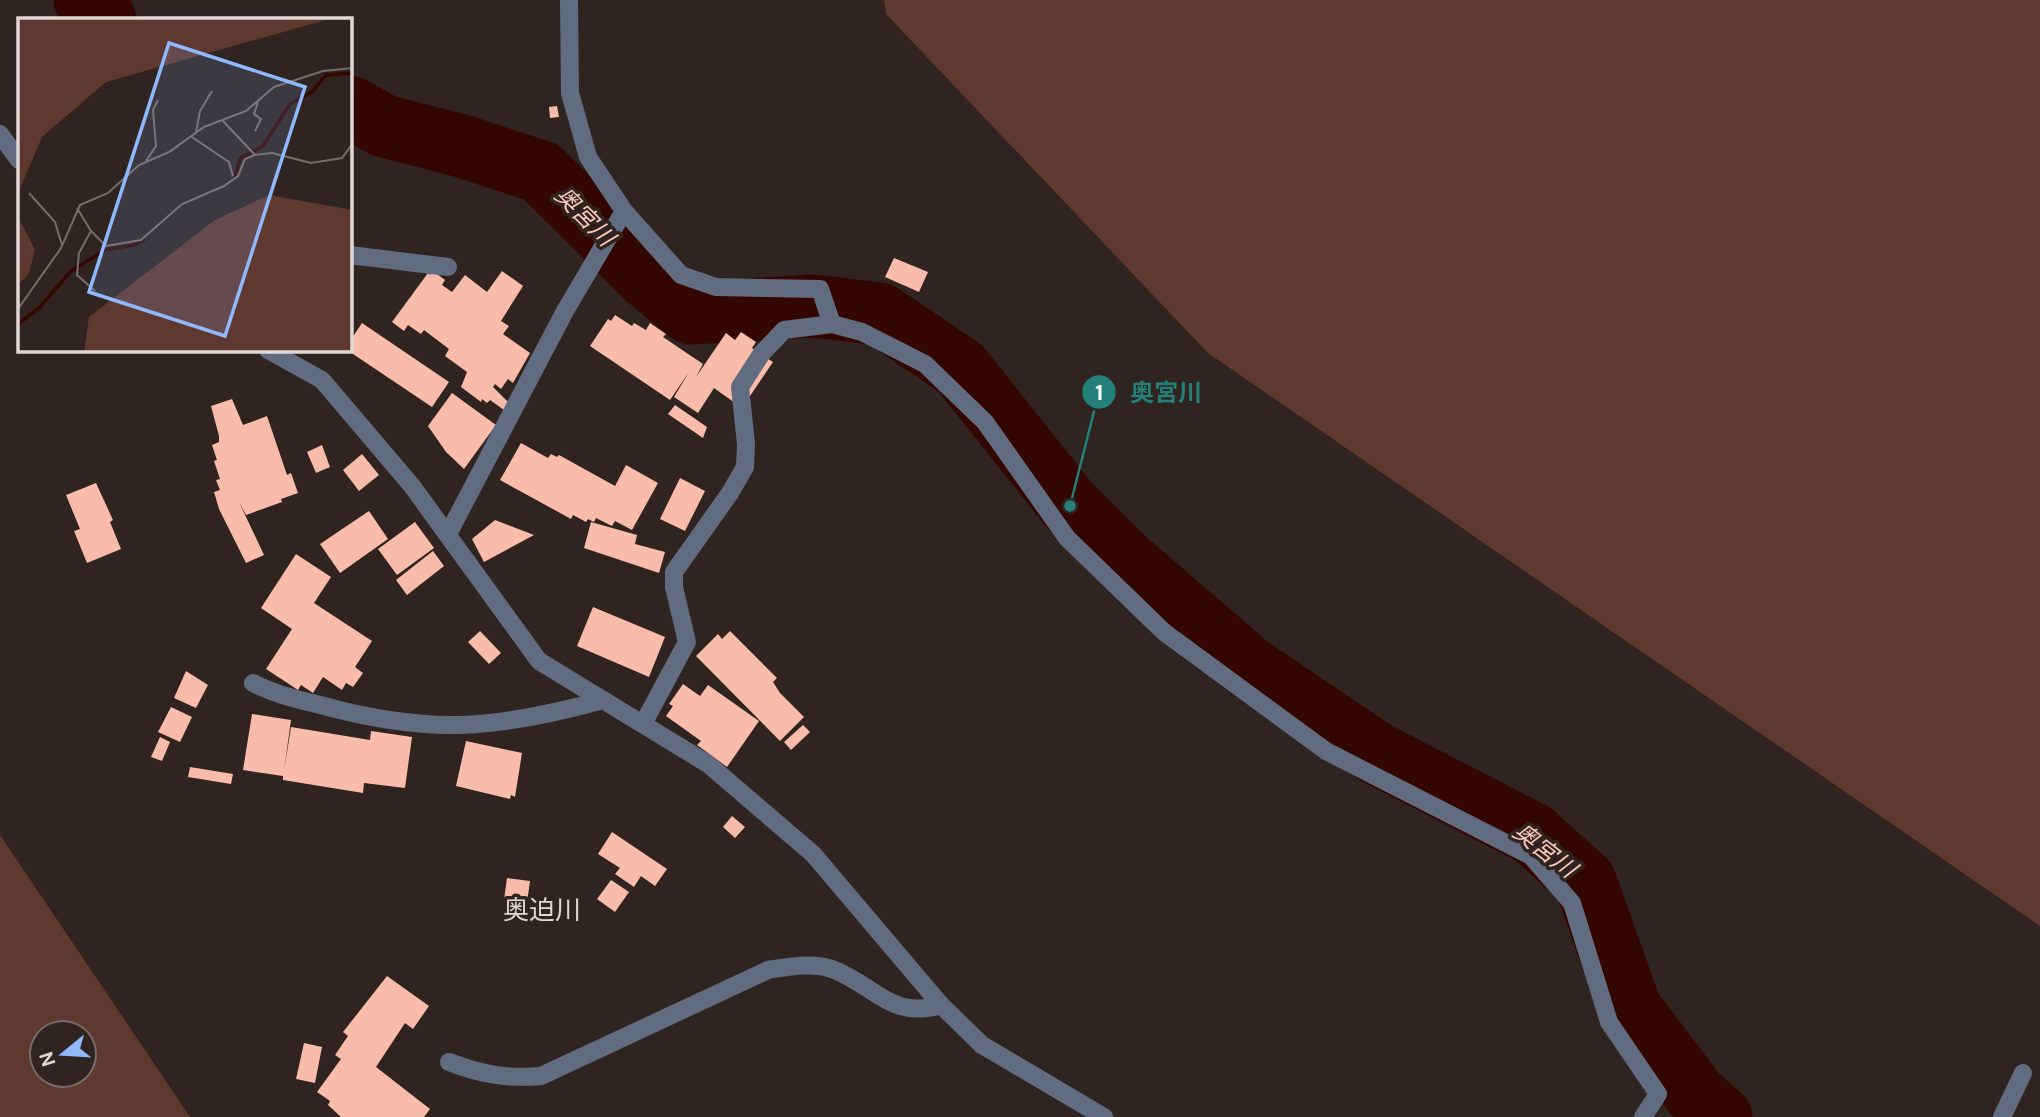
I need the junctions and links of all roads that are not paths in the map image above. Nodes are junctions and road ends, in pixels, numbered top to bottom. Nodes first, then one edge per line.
1 (569, 0) edge
2 (0, 134) edge
3 (18, 159) edge
4 (624, 211) junction
5 (352, 255) edge
6 (448, 267) dead end
7 (832, 324) junction
8 (272, 352) edge
9 (448, 534) junction
10 (253, 683) dead end
11 (604, 700) junction
12 (643, 724) junction
13 (941, 1005) junction
14 (449, 1062) dead end
15 (2023, 1073) dead end
16 (1104, 1117) edge
17 (1643, 1117) edge
18 (2003, 1117) edge

1 - 4 street
2 - 3 street
4 - 7 street
4 - 9 street
5 - 6 street
7 - 12 street
7 - 17 street
8 - 9 street
9 - 11 street
10 - 11 street
11 - 12 street
12 - 13 street
13 - 14 street
13 - 16 street
15 - 18 street

